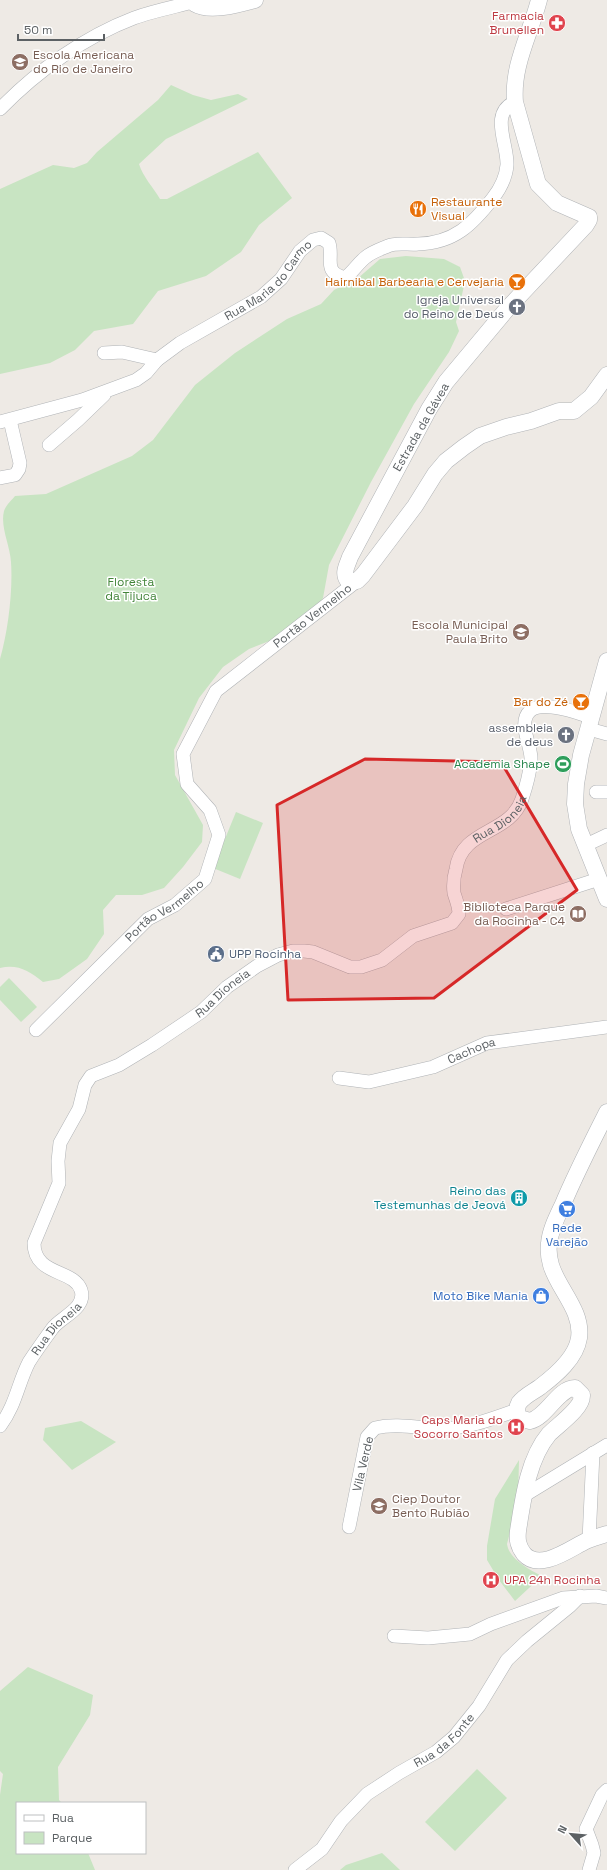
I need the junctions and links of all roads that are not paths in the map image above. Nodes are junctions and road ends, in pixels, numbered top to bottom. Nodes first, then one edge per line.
1 (255, 0) edge
2 (539, 0) edge
3 (193, 1) edge
4 (515, 102) junction
5 (0, 109) edge
6 (104, 353) dead end
7 (157, 360) junction
8 (607, 375) edge
9 (107, 392) junction
10 (5, 421) edge
11 (49, 445) dead end
12 (0, 478) edge
13 (357, 581) junction
14 (607, 661) edge
15 (590, 724) junction
16 (607, 734) edge
17 (607, 835) edge
18 (586, 844) junction
19 (599, 879) junction
20 (607, 899) edge
21 (506, 910) dead end
22 (607, 1027) edge
23 (36, 1030) dead end
24 (339, 1078) dead end
25 (607, 1112) edge
26 (517, 1410) junction
27 (0, 1426) edge
28 (607, 1445) edge
29 (593, 1454) junction
30 (525, 1495) junction
31 (349, 1527) dead end
32 (607, 1534) edge
33 (588, 1540) junction
34 (580, 1596) junction
35 (607, 1598) edge
36 (394, 1636) dead end
37 (607, 1790) edge
38 (295, 1870) edge
39 (589, 1870) edge

1 - 3 street
2 - 4 street, Estrada da Gávea
3 - 5 street
4 - 7 street, Rua Maria do Carmo
4 - 13 street, Estrada da Gávea
6 - 7 street
7 - 9 street, Rua Maria do Carmo
8 - 13 street
9 - 10 street, Rua Maria do Carmo
9 - 11 street
10 - 12 street
13 - 23 street, Portão Vermelho
14 - 15 street
15 - 16 street
15 - 18 street
15 - 27 street, Rua Dioneia
17 - 18 street
18 - 19 street
19 - 20 street
19 - 21 street
22 - 24 street, Cachopa
25 - 26 street
26 - 30 street
26 - 31 street, Vila Verde
28 - 29 street
29 - 30 street
29 - 33 street
30 - 33 street
32 - 33 street
34 - 35 street
34 - 36 street
34 - 38 street, Rua da Fonte
37 - 39 street

